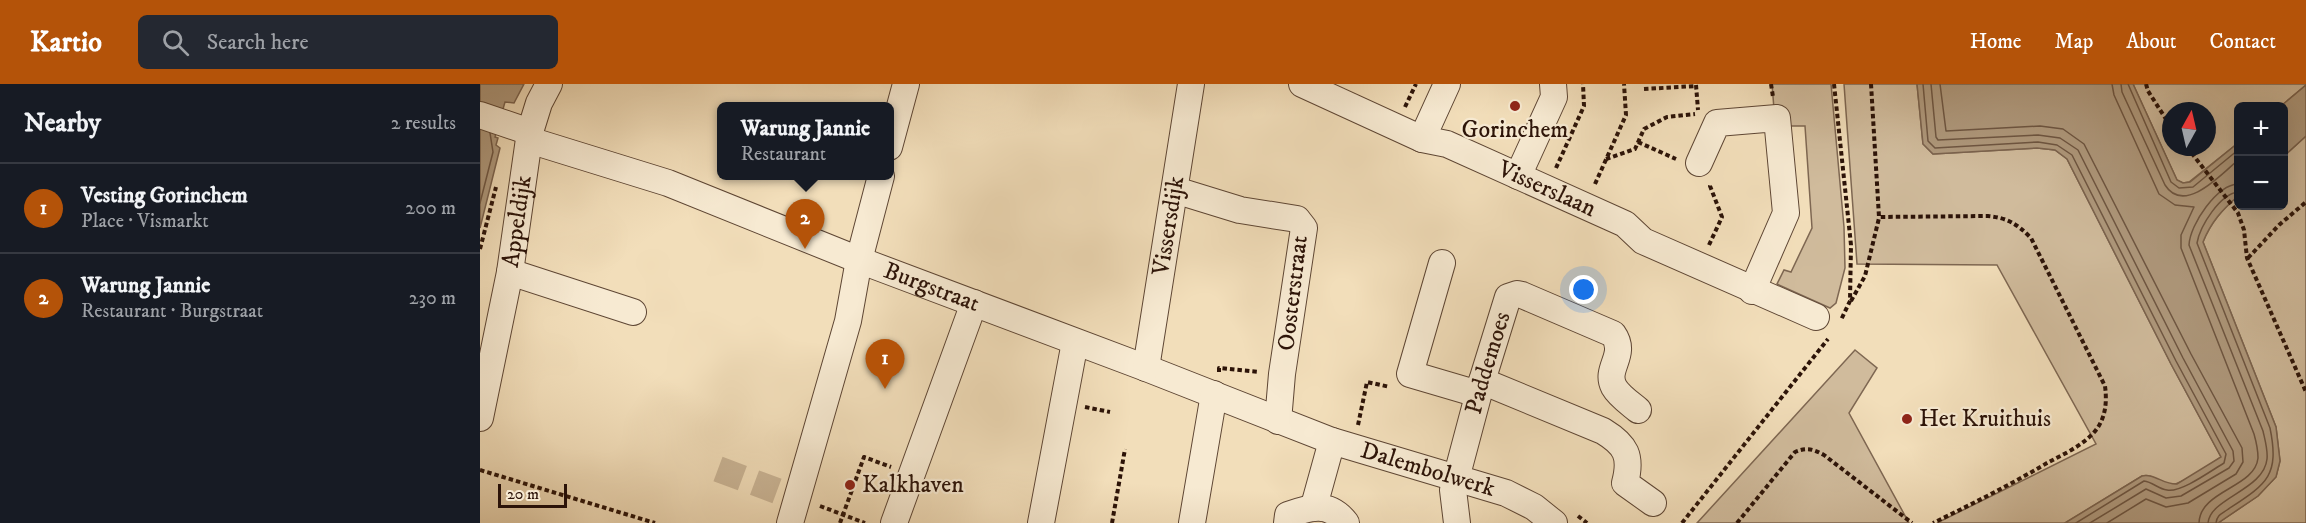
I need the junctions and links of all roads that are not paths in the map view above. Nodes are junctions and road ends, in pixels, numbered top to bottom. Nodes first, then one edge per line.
1 (549, 84) edge
2 (906, 84) edge
3 (1191, 84) edge
4 (1447, 84) edge
5 (1553, 84) edge
6 (1313, 86) edge
7 (491, 119) edge
8 (894, 128) edge
9 (530, 136) junction
10 (1422, 139) junction
11 (1699, 163) dead end
12 (1518, 176) junction
13 (880, 180) edge
14 (1175, 190) junction
15 (859, 260) junction
16 (1442, 263) dead end
17 (510, 272) junction
18 (1752, 291) junction
19 (974, 303) junction
20 (633, 312) dead end
21 (1828, 327) road end
22 (1075, 342) junction
23 (1146, 368) junction
24 (1480, 387) junction
25 (1206, 391) junction
26 (1638, 410) dead end
27 (480, 418) edge
28 (1278, 421) junction
29 (1332, 441) junction
30 (1456, 477) junction
31 (1653, 503) dead end
32 (1314, 506) junction
33 (790, 523) edge
34 (894, 523) edge
35 (1041, 523) edge
36 (1192, 523) edge
37 (1287, 523) edge
38 (1346, 523) edge
39 (1457, 523) edge
40 (1554, 523) edge

1 - 9 street, Appeldijk
2 - 8 street
3 - 14 street, Vissersdijk
4 - 10 street
5 - 12 street
6 - 10 street, Visserslaan
7 - 9 street, Burgstraat
9 - 15 street, Burgstraat
9 - 17 street, Appeldijk
10 - 12 street, Visserslaan
11 - 18 street
12 - 18 street, Visserslaan
13 - 15 street
14 - 23 street, Vissersdijk
14 - 28 street, Oosterstraat
15 - 19 street, Burgstraat
15 - 33 street
16 - 24 street
17 - 20 street
17 - 27 street, Appeldijk
18 - 21 street, Visserslaan
19 - 22 street, Burgstraat
19 - 34 street
22 - 23 street, Burgstraat
22 - 35 street
23 - 25 street, Burgstraat
24 - 26 street, Paddemoes
24 - 30 street, Paddemoes
24 - 31 street
25 - 28 street, Burgstraat
25 - 36 street
28 - 29 street, Burgstraat
29 - 30 street, Dalembolwerk
29 - 32 street
30 - 39 street, Paddemoes
30 - 40 street, Dalembolwerk
32 - 37 street
32 - 38 street

